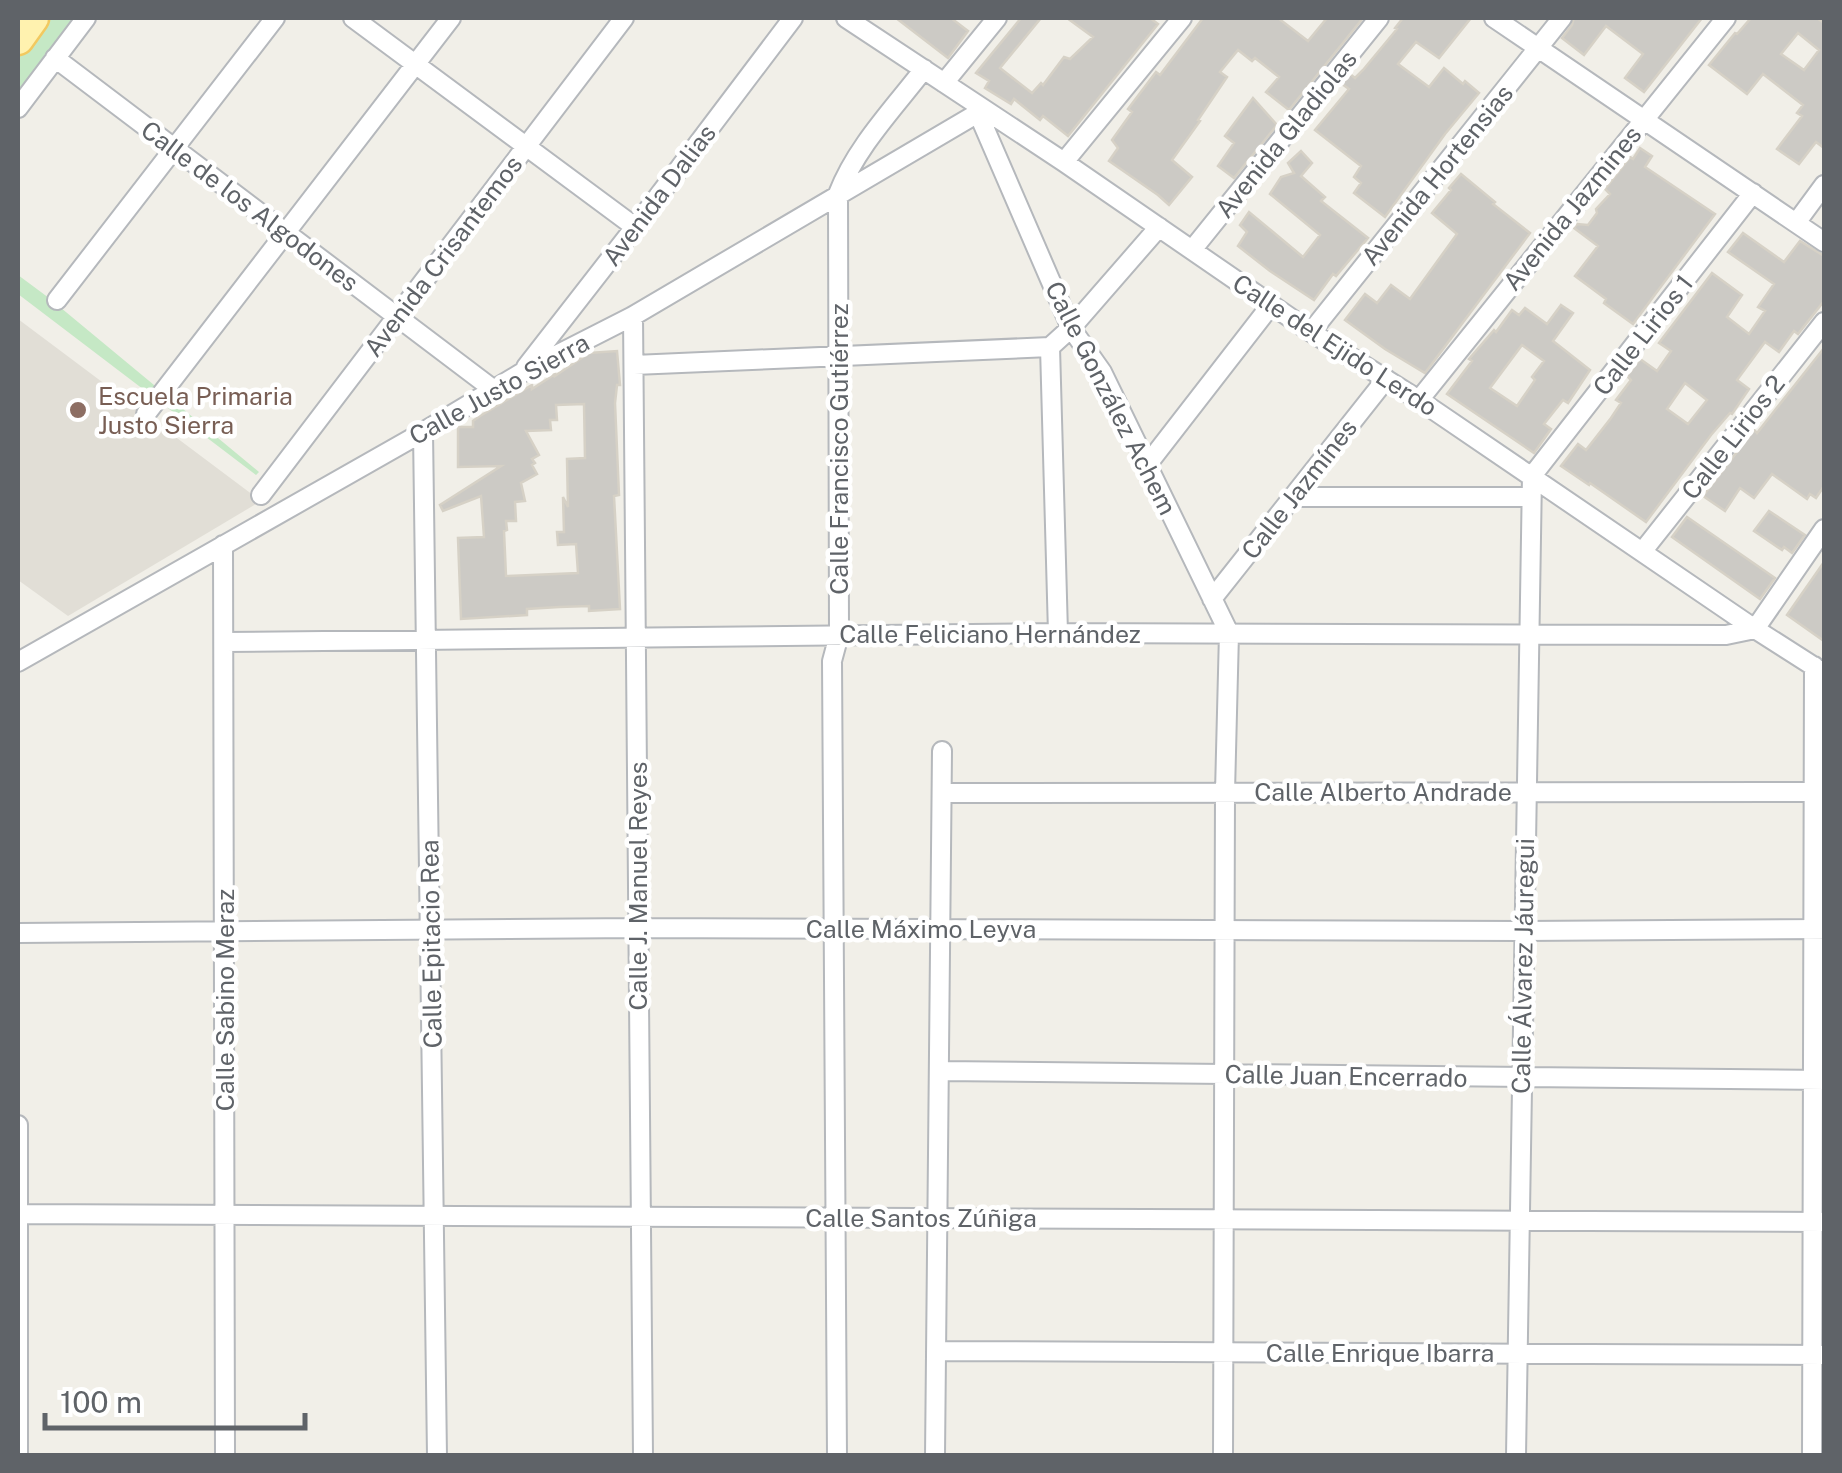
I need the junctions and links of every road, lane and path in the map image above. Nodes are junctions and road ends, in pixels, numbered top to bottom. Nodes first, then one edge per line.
1 (34, 18) edge
2 (86, 18) edge
3 (275, 18) edge
4 (353, 18) edge
5 (451, 18) edge
6 (624, 18) edge
7 (793, 18) edge
8 (846, 18) edge
9 (997, 18) edge
10 (1182, 18) edge
11 (1379, 18) edge
12 (1494, 18) edge
13 (1562, 18) edge
14 (1726, 18) edge
15 (18, 39) edge
16 (1538, 47) junction
17 (55, 58) junction
18 (415, 64) junction
19 (924, 69) junction
20 (944, 83) junction
21 (18, 108) edge
22 (978, 109) junction
23 (1644, 118) junction
24 (526, 146) junction
25 (174, 148) junction
26 (1064, 162) junction
27 (1824, 185) edge
28 (1754, 193) junction
29 (838, 194) junction
30 (1796, 222) junction
31 (636, 227) junction
32 (1159, 227) junction
33 (285, 233) junction
34 (1824, 242) edge
35 (1192, 250) junction
36 (57, 300) dead end
37 (1271, 304) junction
38 (634, 316) junction
39 (396, 318) junction
40 (1824, 322) edge
41 (1071, 328) junction
42 (1312, 332) junction
43 (1050, 346) junction
44 (839, 357) junction
45 (634, 364) junction
46 (522, 372) junction
47 (1386, 378) junction
48 (494, 390) junction
49 (1420, 400) junction
50 (146, 414) dead end
51 (424, 432) junction
52 (1147, 465) junction
53 (1532, 476) junction
54 (261, 495) dead end
55 (1292, 497) junction
56 (1530, 497) junction
57 (1824, 529) edge
58 (224, 545) junction
59 (1642, 552) junction
60 (1212, 599) junction
61 (1755, 629) junction
62 (1058, 632) junction
63 (1228, 633) junction
64 (1528, 634) junction
65 (839, 635) junction
66 (636, 637) junction
67 (427, 640) junction
68 (224, 642) junction
69 (18, 662) edge
70 (1820, 669) edge
71 (942, 752) dead end
72 (1225, 792) junction
73 (1526, 792) junction
74 (1819, 792) edge
75 (942, 793) junction
76 (638, 928) junction
77 (834, 929) junction
78 (940, 929) junction
79 (1819, 929) edge
80 (430, 930) junction
81 (1224, 930) junction
82 (1524, 931) junction
83 (224, 932) junction
84 (18, 933) edge
85 (939, 1072) junction
86 (1224, 1074) junction
87 (1522, 1077) junction
88 (1819, 1080) edge
89 (18, 1125) edge
90 (18, 1214) edge
91 (225, 1215) junction
92 (434, 1216) junction
93 (641, 1217) junction
94 (836, 1218) junction
95 (937, 1218) junction
96 (1224, 1219) junction
97 (1520, 1220) junction
98 (1819, 1222) edge
99 (936, 1351) junction
100 (1224, 1352) junction
101 (1518, 1354) junction
102 (1819, 1355) edge
103 (18, 1456) edge
104 (225, 1456) edge
105 (437, 1456) edge
106 (644, 1456) edge
107 (838, 1456) edge
108 (935, 1456) edge
109 (1223, 1456) edge
110 (1516, 1456) edge
111 (1812, 1456) edge

1 - 15 main road
2 - 17 street
3 - 25 street
4 - 18 street
5 - 18 street
6 - 24 street, Avenida Crisantemos
7 - 31 street, Avenida Dalias
8 - 19 street, Calle del Ejido Lerdo
9 - 20 street
10 - 26 street
11 - 35 street, Avenida Gladiolas
12 - 16 street
13 - 16 street, Avenida Hortensias
14 - 23 street, Avenida Jazmines
16 - 23 street
16 - 42 street, Avenida Hortensias
17 - 21 street
17 - 25 street, Calle de los Algodones
18 - 24 street
18 - 33 street
19 - 20 street, Calle del Ejido Lerdo
19 - 29 street, Calle Francisco Gutiérrez
20 - 22 street, Calle del Ejido Lerdo
22 - 26 street, Calle del Ejido Lerdo
22 - 29 street, Calle Justo Sierra
22 - 41 street, Calle González Achem
23 - 28 street
23 - 49 street, Avenida Jazmines
24 - 31 street
24 - 39 street, Avenida Crisantemos
25 - 33 street, Calle de los Algodones
25 - 36 street
26 - 32 street, Calle del Ejido Lerdo
27 - 30 street
28 - 30 street
28 - 53 street, Calle Lirios 1
29 - 38 street, Calle Justo Sierra
29 - 44 street, Calle Francisco Gutiérrez
30 - 34 street
31 - 46 street, Avenida Dalias
32 - 35 street, Calle del Ejido Lerdo
32 - 41 street
33 - 39 street, Calle de los Algodones
33 - 50 street
35 - 37 street, Calle del Ejido Lerdo
37 - 42 street, Calle del Ejido Lerdo
37 - 52 street
38 - 45 street, Calle J. Manuel Reyes
38 - 46 street, Calle Justo Sierra
39 - 48 street, Calle de los Algodones
39 - 54 street, Avenida Crisantemos
40 - 59 street, Calle Lirios 2
41 - 43 street
41 - 52 street, Calle González Achem
42 - 47 street, Calle del Ejido Lerdo
43 - 44 street
43 - 62 street
44 - 45 street
44 - 65 street, Calle Francisco Gutiérrez
45 - 66 street, Calle J. Manuel Reyes
46 - 48 street, Calle Justo Sierra
47 - 49 street, Calle del Ejido Lerdo
47 - 55 street, Calle Jazmínes
48 - 51 street, Calle Justo Sierra
49 - 53 street, Calle del Ejido Lerdo
51 - 58 street, Calle Justo Sierra
51 - 67 street, Calle Epitacio Rea
52 - 60 street, Calle González Achem
53 - 56 street, Calle Álvarez Jáuregui
53 - 59 street, Calle del Ejido Lerdo
55 - 56 street
55 - 60 street, Calle Jazmínes
56 - 64 street, Calle Álvarez Jáuregui
57 - 61 street
58 - 68 street, Calle Sabino Meraz
58 - 69 street, Calle Justo Sierra
59 - 61 street, Calle del Ejido Lerdo
60 - 63 street, Calle González Achem
61 - 64 street, Calle Feliciano Hernández
61 - 70 street, Calle del Ejido Lerdo
62 - 63 street, Calle Feliciano Hernández
62 - 65 street, Calle Feliciano Hernández
63 - 64 street, Calle Feliciano Hernández
63 - 72 street
64 - 73 street, Calle Álvarez Jáuregui
65 - 66 street, Calle Feliciano Hernández
65 - 77 street, Calle Francisco Gutiérrez
66 - 67 street, Calle Feliciano Hernández
66 - 76 street, Calle J. Manuel Reyes
67 - 68 street, Calle Feliciano Hernández
67 - 80 street, Calle Epitacio Rea
68 - 83 street, Calle Sabino Meraz
70 - 74 street
71 - 75 street
72 - 73 street, Calle Alberto Andrade
72 - 75 street, Calle Alberto Andrade
72 - 81 street
73 - 74 street, Calle Alberto Andrade
73 - 82 street, Calle Álvarez Jáuregui
74 - 79 street
75 - 78 street
76 - 77 street, Calle Máximo Leyva
76 - 80 street, Calle Máximo Leyva
76 - 93 street, Calle J. Manuel Reyes
77 - 78 street, Calle Máximo Leyva
77 - 94 street, Calle Francisco Gutiérrez
78 - 81 street, Calle Máximo Leyva
78 - 85 street
79 - 82 street, Calle Máximo Leyva
79 - 88 street
80 - 83 street, Calle Máximo Leyva
80 - 92 street, Calle Epitacio Rea
81 - 82 street, Calle Máximo Leyva
81 - 86 street
82 - 87 street, Calle Álvarez Jáuregui
83 - 84 street, Calle Máximo Leyva
83 - 91 street, Calle Sabino Meraz
85 - 86 street, Calle Juan Encerrado
85 - 95 street
86 - 87 street, Calle Juan Encerrado
86 - 96 street
87 - 88 street, Calle Juan Encerrado
87 - 97 street, Calle Álvarez Jáuregui
88 - 98 street
89 - 90 street
90 - 91 street, Calle Santos Zúñiga
90 - 103 street
91 - 92 street, Calle Santos Zúñiga
91 - 104 street, Calle Sabino Meraz
92 - 93 street, Calle Santos Zúñiga
92 - 105 street, Calle Epitacio Rea
93 - 94 street, Calle Santos Zúñiga
93 - 106 street, Calle J. Manuel Reyes
94 - 95 street, Calle Santos Zúñiga
94 - 107 street, Calle Francisco Gutiérrez
95 - 96 street, Calle Santos Zúñiga
95 - 99 street
96 - 97 street, Calle Santos Zúñiga
96 - 100 street
97 - 98 street, Calle Santos Zúñiga
97 - 101 street, Calle Álvarez Jáuregui
98 - 102 street
99 - 100 street, Calle Enrique Ibarra
99 - 108 street
100 - 101 street, Calle Enrique Ibarra
100 - 109 street
101 - 102 street, Calle Enrique Ibarra
101 - 110 street, Calle Álvarez Jáuregui
102 - 111 street

